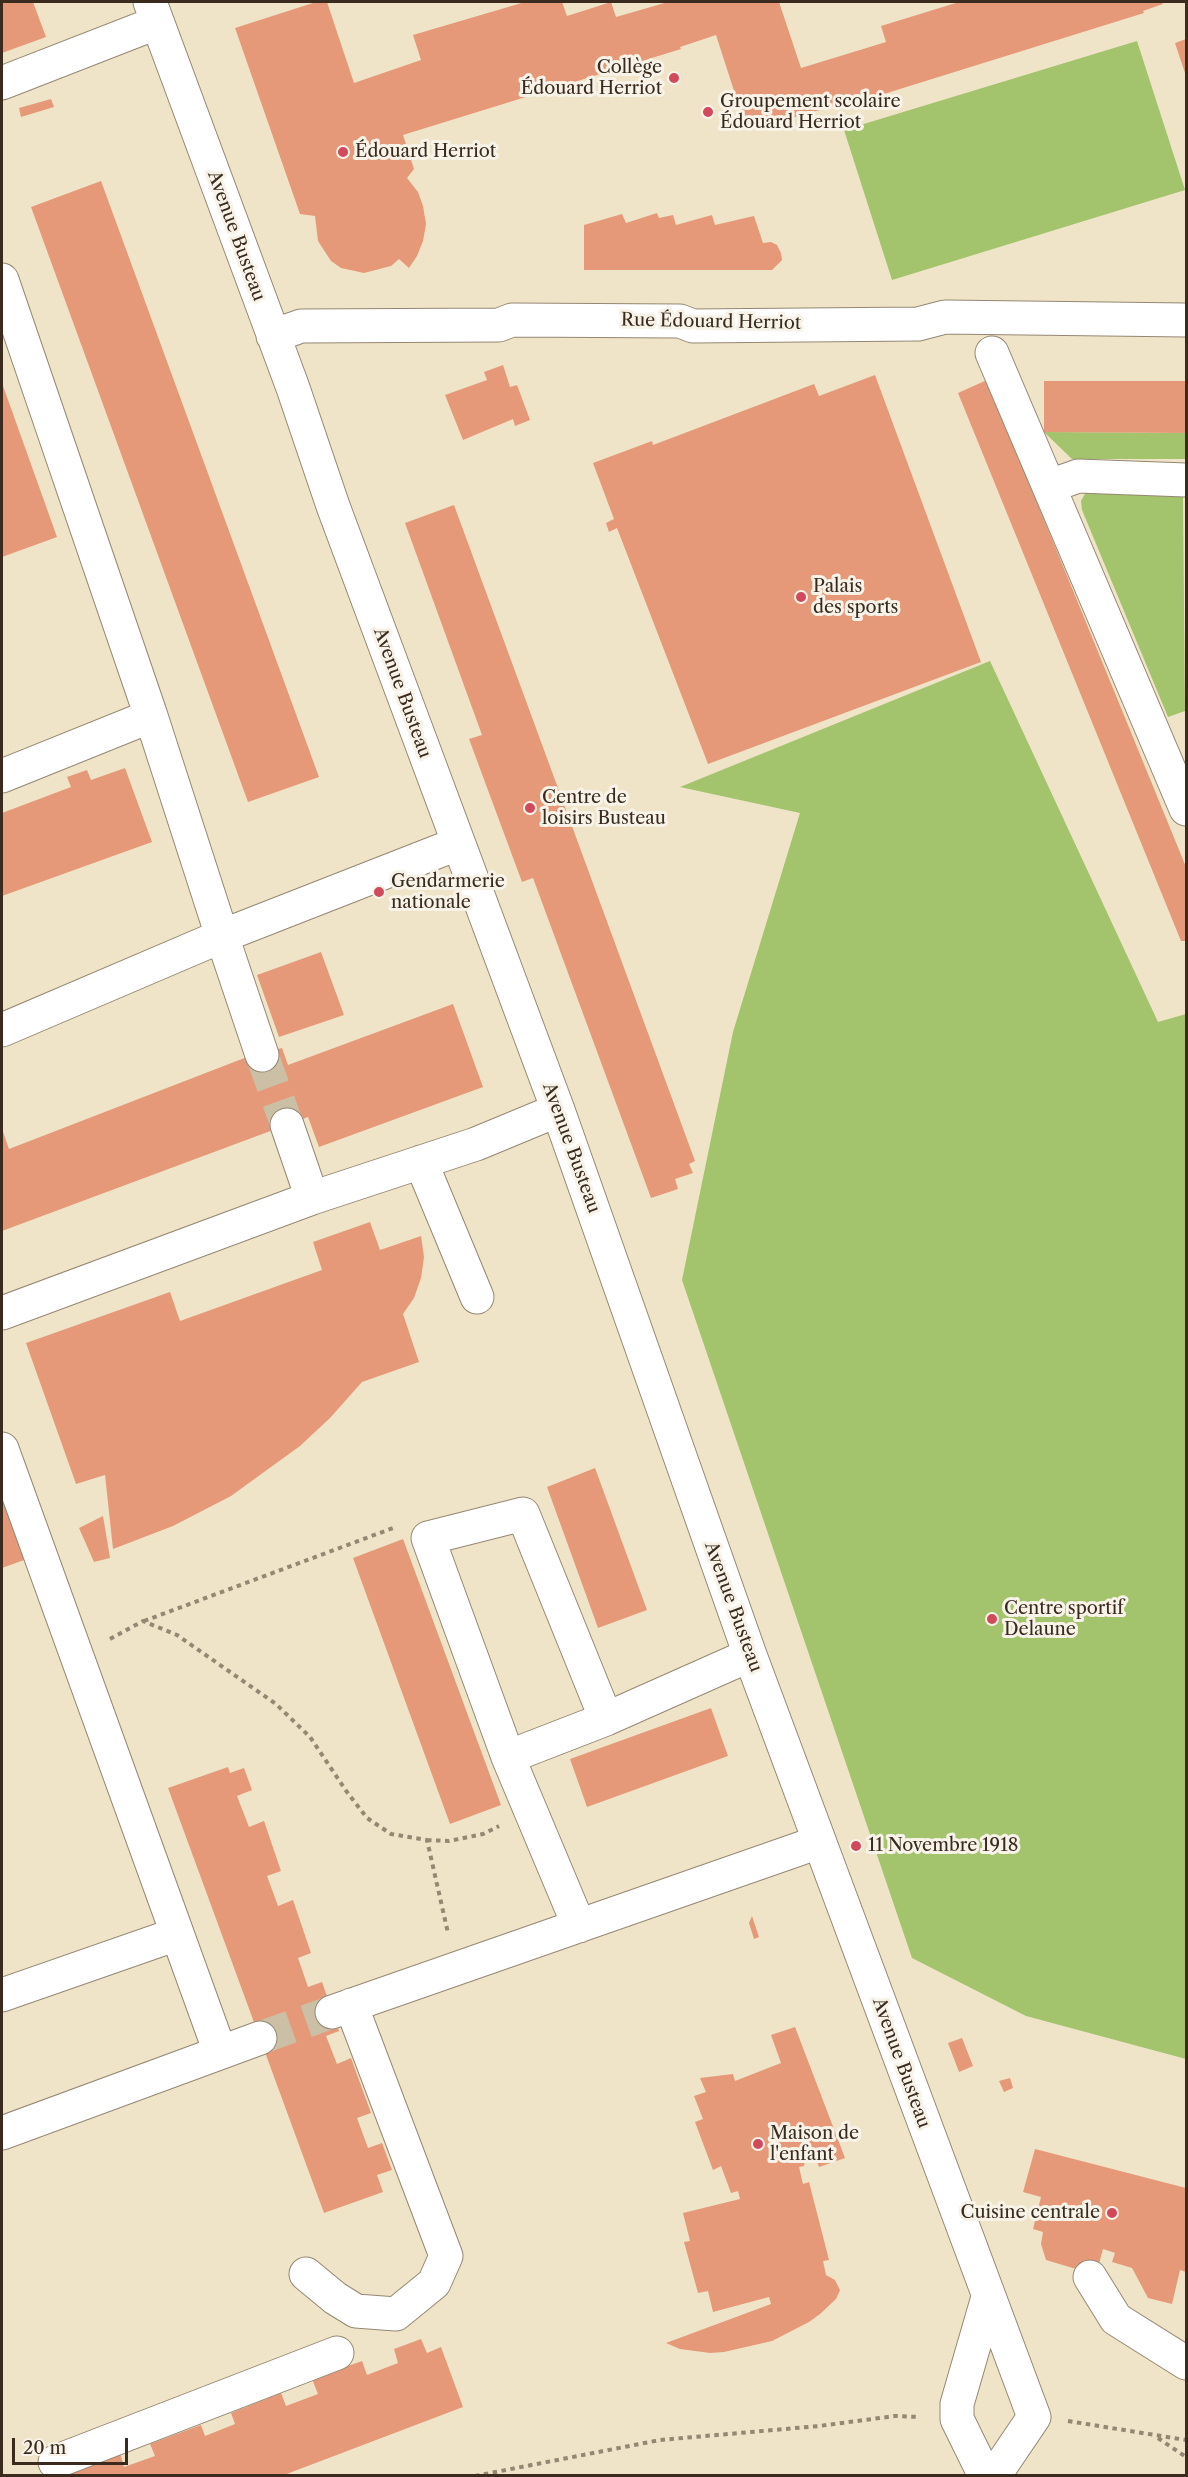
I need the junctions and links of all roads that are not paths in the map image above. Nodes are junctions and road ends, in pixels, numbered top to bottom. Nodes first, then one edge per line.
1 (153, 12) edge
2 (2, 83) edge
3 (2, 280) edge
4 (1186, 320) edge
5 (273, 336) junction
6 (992, 352) dead end
7 (1186, 480) edge
8 (1050, 486) junction
9 (151, 716) junction
10 (2, 776) edge
11 (1186, 809) edge
12 (458, 844) junction
13 (222, 936) junction
14 (2, 1030) edge
15 (262, 1055) tunnel mouth
16 (558, 1110) junction
17 (287, 1125) tunnel mouth
18 (421, 1162) junction
19 (312, 1198) junction
20 (477, 1297) dead end
21 (2, 1313) edge
22 (2, 1449) edge
23 (750, 1656) junction
24 (606, 1719) junction
25 (508, 1757) junction
26 (819, 1842) junction
27 (579, 1926) junction
28 (177, 1934) junction
29 (2, 1995) edge
30 (260, 2038) tunnel mouth
31 (220, 2052) junction
32 (2, 2133) edge
33 (306, 2274) dead end
34 (1090, 2277) dead end
35 (988, 2297) junction
36 (337, 2353) dead end
37 (1186, 2363) edge
38 (55, 2462) dead end
39 (985, 2475) edge
40 (994, 2475) edge

1 - 2 street
1 - 5 street, Avenue Busteau
3 - 9 street
4 - 5 street, Rue Édouard Herriot
5 - 12 street, Avenue Busteau
6 - 8 street
7 - 8 street
8 - 11 street
9 - 10 street
9 - 13 street
12 - 13 street
12 - 16 street, Avenue Busteau
13 - 14 street
13 - 15 street
16 - 18 street
16 - 23 street, Avenue Busteau
17 - 19 street
18 - 19 street
18 - 20 street
19 - 21 street
22 - 28 street
23 - 24 street
23 - 26 street, Avenue Busteau
24 - 25 street
24 - 25 street
25 - 27 street
26 - 27 street
26 - 35 street, Avenue Busteau
27 - 33 street
28 - 29 street
28 - 31 street
30 - 31 street
31 - 32 street
34 - 37 street
35 - 39 street
35 - 40 street, Avenue Busteau
36 - 38 street

